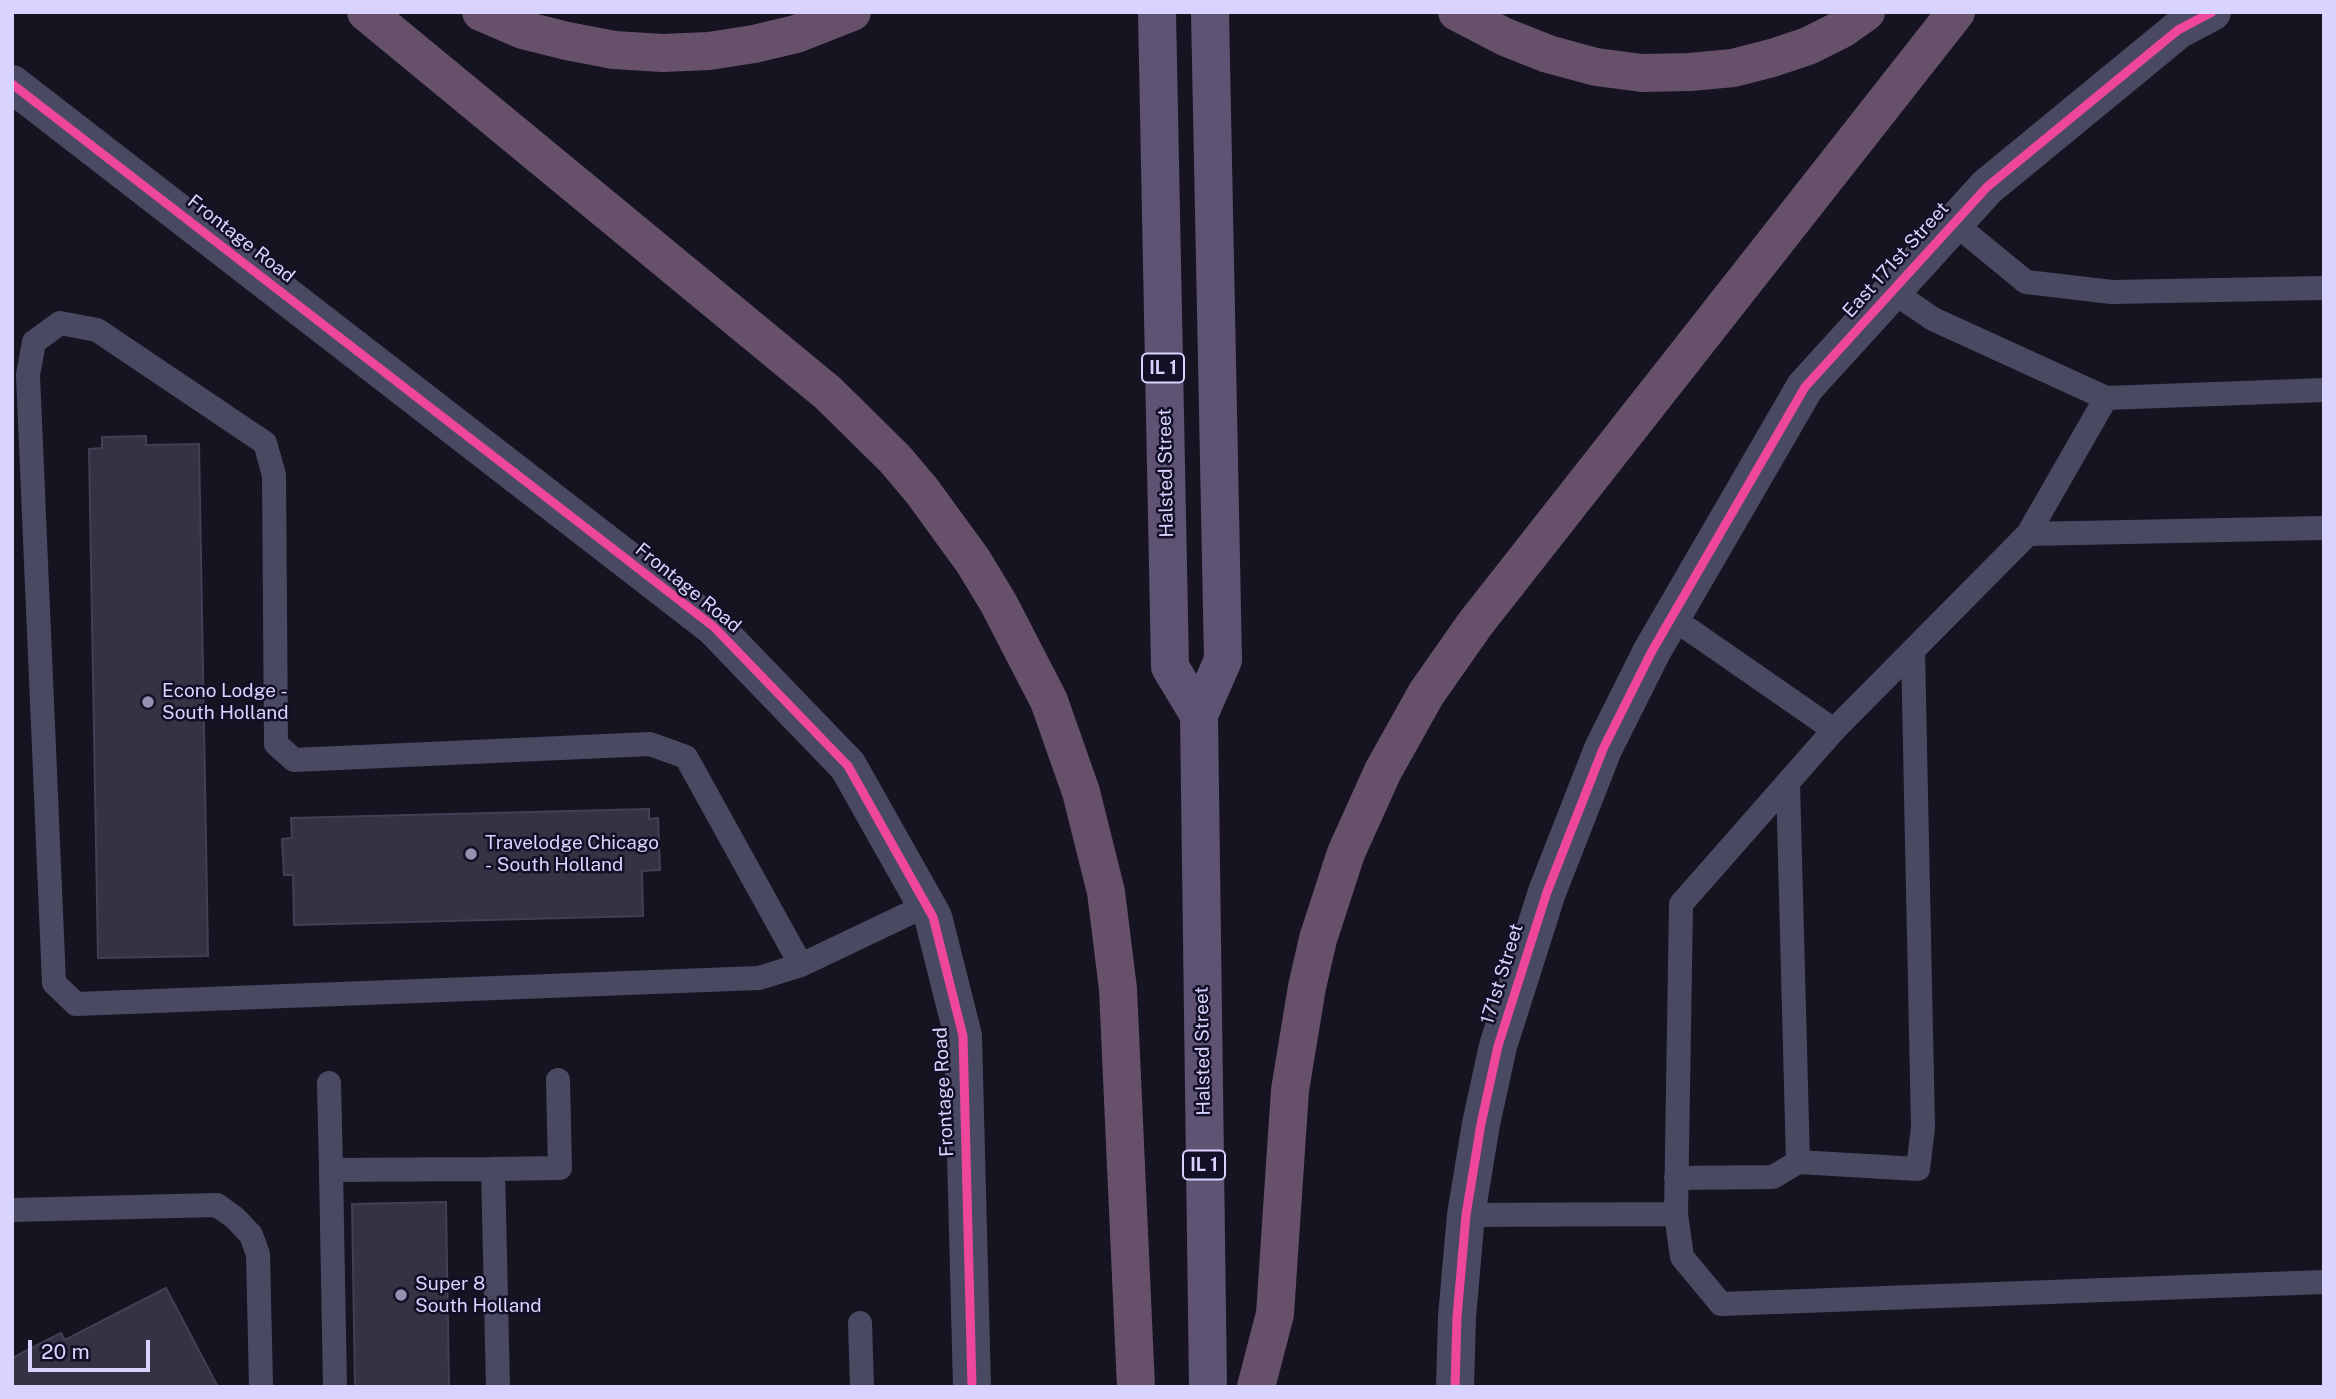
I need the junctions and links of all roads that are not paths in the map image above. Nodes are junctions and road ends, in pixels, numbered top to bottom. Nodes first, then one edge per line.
1 (366, 12) edge
2 (481, 12) edge
3 (852, 12) edge
4 (1157, 12) edge
5 (1210, 12) edge
6 (1458, 12) edge
7 (1866, 12) edge
8 (1956, 12) edge
9 (2211, 12) edge
10 (12, 85) edge
11 (1954, 223) junction
12 (2324, 288) edge
13 (1892, 291) junction
14 (2324, 390) edge
15 (2106, 398) junction
16 (2324, 528) edge
17 (2028, 534) junction
18 (1676, 608) junction
19 (1913, 650) junction
20 (1199, 715) junction
21 (1834, 730) junction
22 (1788, 782) junction
23 (927, 905) junction
24 (800, 965) junction
25 (558, 1080) dead end
26 (329, 1083) dead end
27 (1798, 1163) junction
28 (493, 1169) junction
29 (331, 1170) junction
30 (1676, 1178) junction
31 (12, 1210) edge
32 (1676, 1214) junction
33 (1466, 1215) junction
34 (2324, 1282) edge
35 (860, 1323) dead end
36 (261, 1387) edge
37 (335, 1387) edge
38 (498, 1387) edge
39 (862, 1387) edge
40 (972, 1387) edge
41 (1136, 1387) edge
42 (1208, 1387) edge
43 (1256, 1387) edge
44 (1455, 1387) edge

1 - 41 highway
2 - 3 highway
4 - 20 main road, Halsted Street / IL 1
5 - 20 main road, Halsted Street / IL 1
6 - 7 highway
8 - 43 highway
9 - 11 street, East 171st Street
10 - 23 street, Frontage Road
11 - 12 lane
11 - 13 street, East 171st Street
13 - 15 lane
13 - 18 street, East 171st Street
14 - 15 lane
15 - 17 lane
16 - 17 lane
17 - 19 lane
18 - 21 lane
18 - 33 street, 171st Street
19 - 21 lane
19 - 27 lane
20 - 42 main road, Halsted Street / IL 1
21 - 22 lane
22 - 27 lane
22 - 30 lane
23 - 24 lane
23 - 40 street, Frontage Road
24 - 24 lane
25 - 28 lane
26 - 29 lane
27 - 30 lane
28 - 29 lane
28 - 38 lane
29 - 37 lane
30 - 32 lane
31 - 36 lane
32 - 33 lane
32 - 34 lane
33 - 44 street, 171st Street
35 - 39 lane

